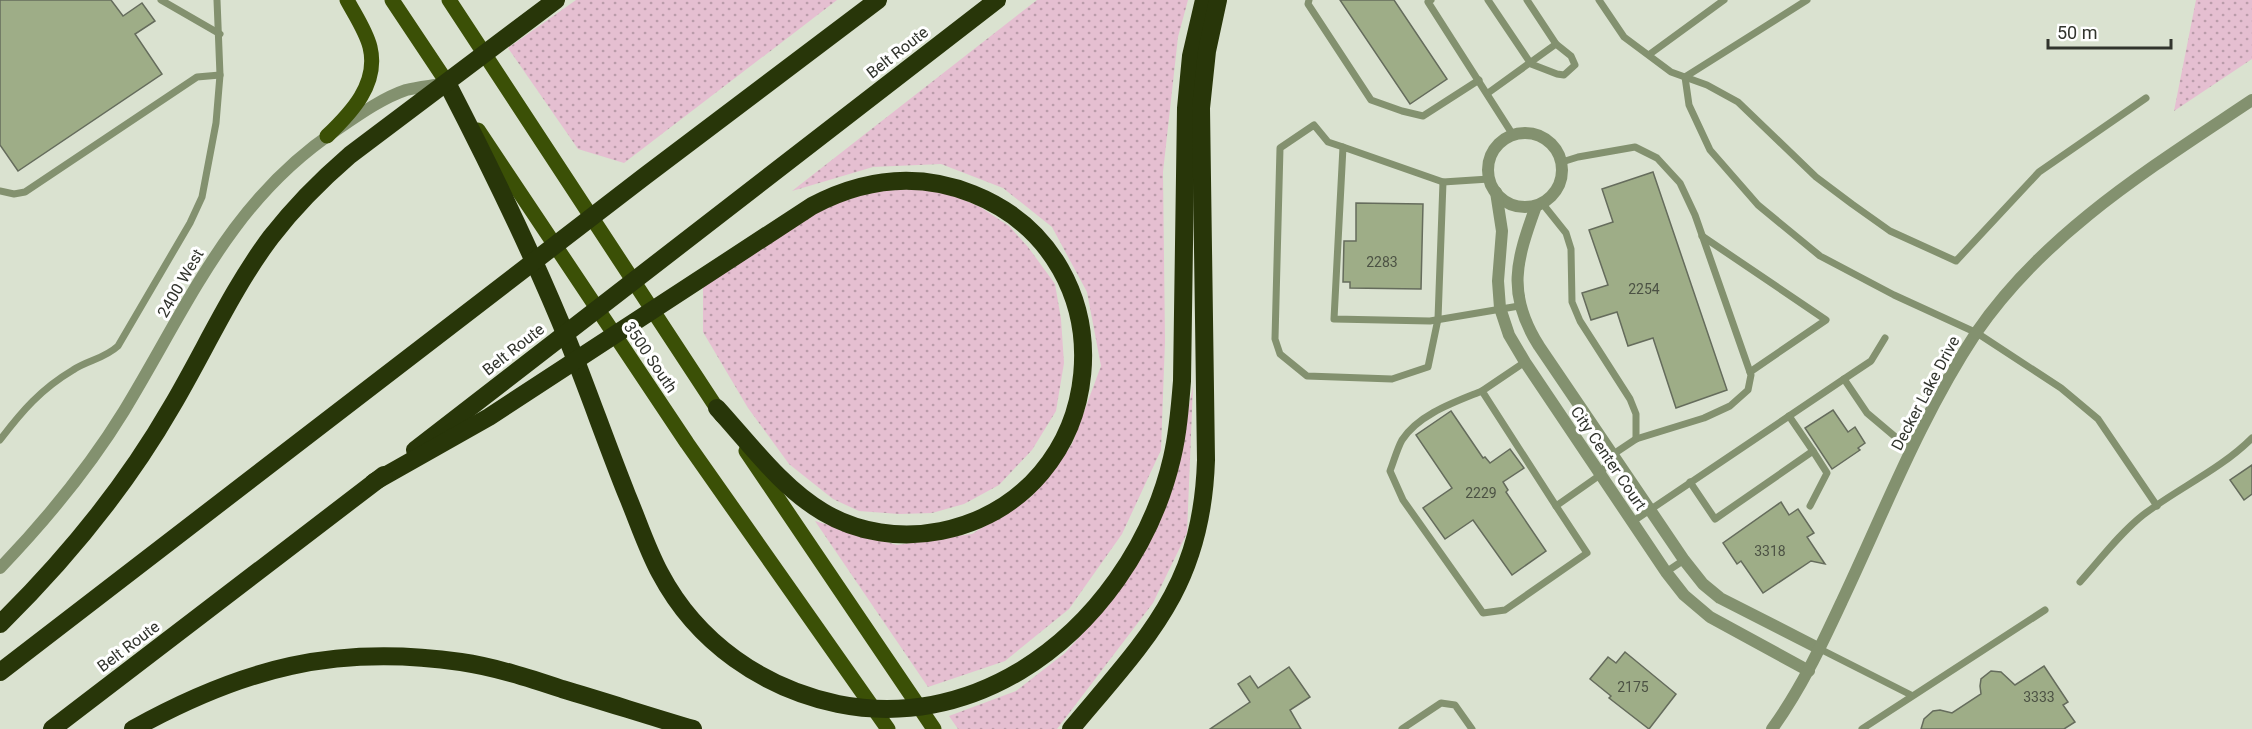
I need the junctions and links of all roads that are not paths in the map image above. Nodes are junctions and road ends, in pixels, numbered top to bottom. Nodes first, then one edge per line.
1 (161, 0) edge
2 (217, 0) edge
3 (347, 0) edge
4 (392, 0) edge
5 (449, 0) edge
6 (556, 0) edge
7 (878, 0) edge
8 (997, 0) edge
9 (1204, 0) edge
10 (1218, 0) edge
11 (1309, 0) edge
12 (1431, 0) edge
13 (1488, 0) edge
14 (1527, 0) edge
15 (1599, 0) edge
16 (1724, 0) edge
17 (1807, 0) edge
18 (220, 34) junction
19 (1556, 44) junction
20 (485, 54) junction
21 (1650, 54) junction
22 (1531, 63) junction
23 (220, 75) junction
24 (1685, 77) junction
25 (1479, 80) junction
26 (447, 83) junction
27 (1488, 93) junction
28 (2146, 98) dead end
29 (2252, 100) edge
30 (1513, 135) junction
31 (327, 136) junction
32 (1343, 147) junction
33 (1562, 162) junction
34 (1489, 179) junction
35 (1443, 182) junction
36 (0, 190) edge
37 (1496, 192) junction
38 (1539, 204) junction
39 (1702, 236) junction
40 (1519, 306) junction
41 (1500, 308) junction
42 (1438, 319) junction
43 (1977, 333) junction
44 (1885, 338) dead end
45 (1525, 362) junction
46 (1750, 372) junction
47 (1844, 379) junction
48 (1482, 391) junction
49 (717, 408) junction
50 (1789, 416) junction
51 (2252, 438) edge
52 (1636, 439) junction
53 (0, 440) edge
54 (1813, 451) junction
55 (1912, 451) junction
56 (1612, 455) junction
57 (1600, 475) junction
58 (374, 482) junction
59 (1690, 482) junction
60 (1556, 506) junction
61 (1810, 506) dead end
62 (2157, 507) junction
63 (1650, 510) junction
64 (1632, 522) junction
65 (1684, 560) junction
66 (0, 568) edge
67 (1666, 572) junction
68 (2080, 582) dead end
69 (2045, 610) dead end
70 (0, 624) edge
71 (1820, 649) junction
72 (1809, 671) junction
73 (0, 672) edge
74 (1911, 695) junction
75 (52, 729) edge
76 (134, 729) edge
77 (693, 729) edge
78 (888, 729) edge
79 (934, 729) edge
80 (1071, 729) edge
81 (1402, 729) edge
82 (1472, 729) edge
83 (1772, 729) edge
84 (1862, 729) edge

1 - 18 lane
2 - 18 lane
3 - 31 main road
4 - 26 main road, 3500 South
5 - 20 main road, 3500 South
6 - 20 highway
7 - 73 highway
8 - 58 highway, Belt Route
9 - 26 highway
10 - 80 highway
11 - 25 lane
12 - 25 lane
13 - 22 lane
14 - 19 lane
15 - 21 lane
16 - 21 lane
17 - 24 lane
18 - 23 lane
19 - 22 lane
19 - 22 lane
20 - 26 highway
20 - 49 main road, 3500 South
21 - 24 lane
22 - 27 lane
23 - 36 lane
23 - 53 lane
24 - 28 lane
24 - 43 lane
25 - 27 lane
26 - 31 street, 2400 West
26 - 70 highway
26 - 78 main road, 3500 South
27 - 30 lane
29 - 43 street, Decker Lake Drive
30 - 33 street
30 - 34 street
31 - 66 street, 2400 West
32 - 35 lane
32 - 42 lane
32 - 42 lane
33 - 38 street, City Center Court
33 - 39 lane
34 - 35 lane
34 - 37 street, City Center Court
35 - 42 lane
37 - 38 street
37 - 41 street, City Center Court
38 - 40 street, City Center Court
38 - 52 lane
39 - 46 lane
39 - 46 lane
40 - 41 lane
40 - 56 street, City Center Court
41 - 42 lane
41 - 45 street, City Center Court
43 - 55 street, Decker Lake Drive
43 - 62 lane
44 - 47 lane
45 - 48 lane
45 - 57 street, City Center Court
46 - 52 lane
47 - 50 lane
47 - 55 lane
48 - 60 lane
48 - 60 lane
49 - 58 highway
49 - 79 main road, 3500 South
50 - 54 lane
50 - 59 lane
51 - 62 lane
52 - 56 lane
54 - 59 lane
54 - 61 lane
55 - 71 street, Decker Lake Drive
56 - 57 lane
56 - 63 street, City Center Court
57 - 60 lane
57 - 64 street, City Center Court
58 - 75 highway, Belt Route
59 - 63 lane
62 - 68 lane
63 - 64 lane
63 - 65 street, City Center Court
64 - 67 street, City Center Court
65 - 67 lane
65 - 71 street, City Center Court
67 - 72 street, City Center Court
69 - 74 lane
71 - 72 street, Decker Lake Drive
71 - 74 lane
72 - 83 street, Decker Lake Drive
74 - 84 lane
76 - 77 highway
81 - 82 lane

